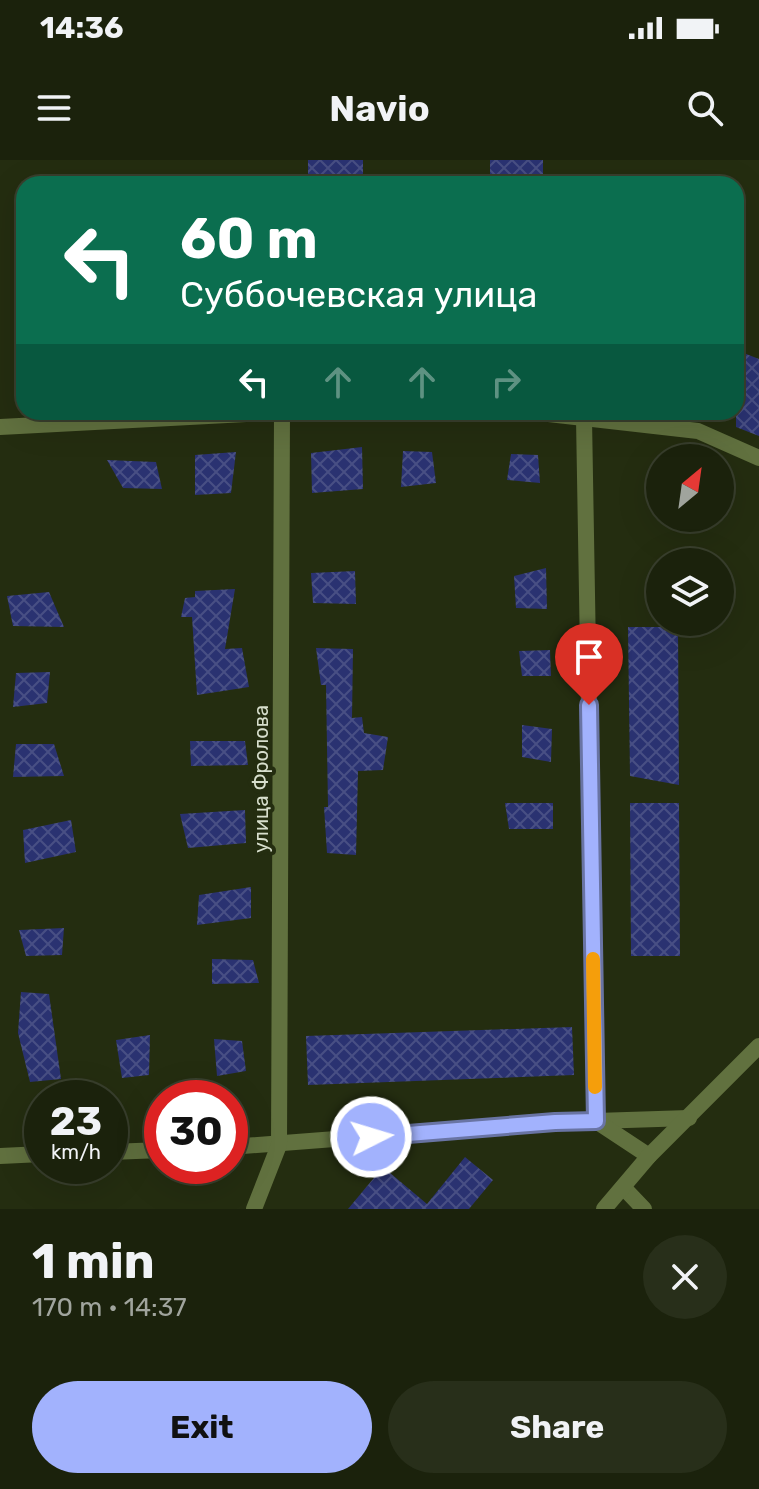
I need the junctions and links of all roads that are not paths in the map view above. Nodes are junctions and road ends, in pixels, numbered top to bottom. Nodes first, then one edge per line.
1 (133, 420) edge
2 (284, 420) edge
3 (584, 420) edge
4 (602, 420) edge
5 (0, 427) edge
6 (759, 458) edge
7 (759, 1046) edge
8 (689, 1118) junction
9 (596, 1121) junction
10 (279, 1145) junction
11 (248, 1146) edge
12 (24, 1155) edge
13 (0, 1156) edge
14 (649, 1156) junction
15 (623, 1187) junction
16 (254, 1209) edge
17 (604, 1209) edge
18 (644, 1209) edge

1 - 5 street
2 - 10 street, улица Фролова
3 - 9 street
4 - 6 street
7 - 8 street
8 - 9 street
8 - 14 street
9 - 10 street
9 - 14 street
10 - 11 street
10 - 16 street
12 - 13 street
14 - 15 street
15 - 17 street
15 - 18 street

